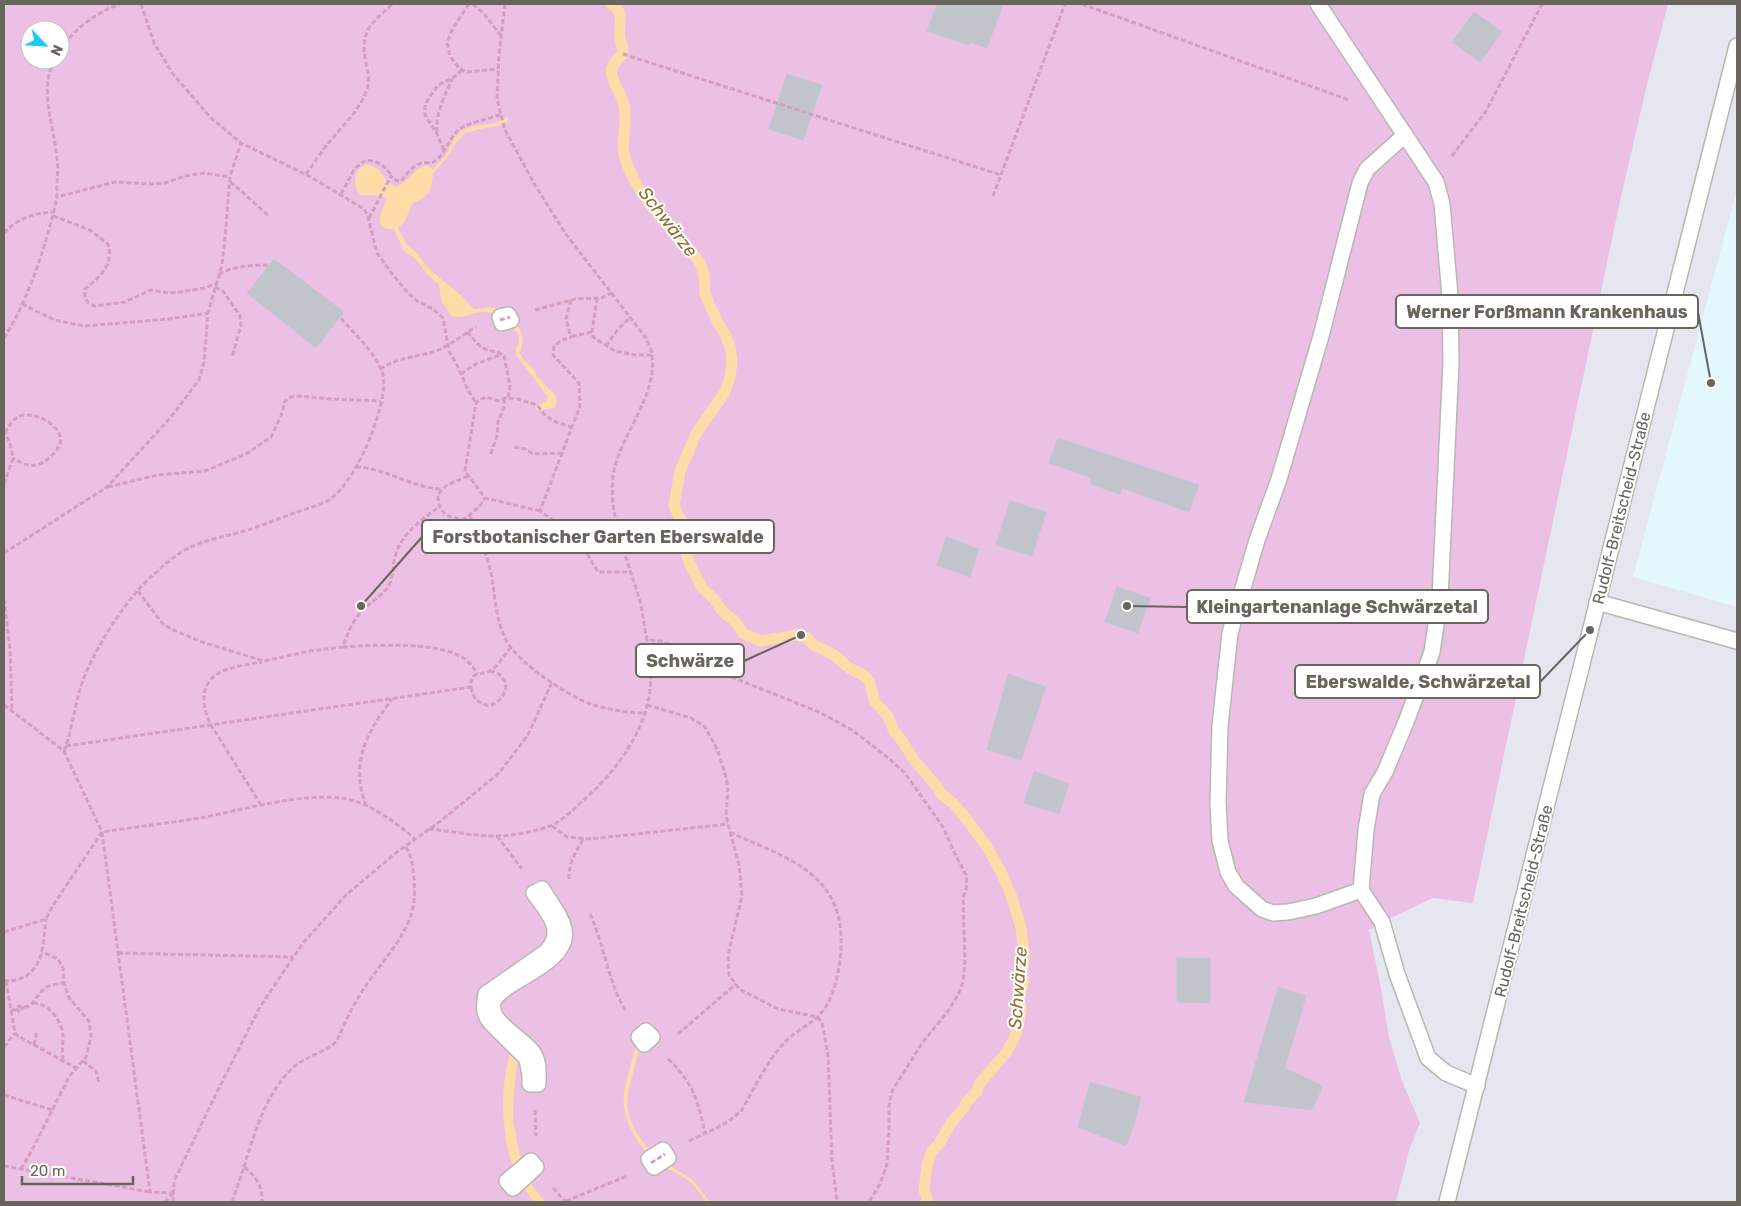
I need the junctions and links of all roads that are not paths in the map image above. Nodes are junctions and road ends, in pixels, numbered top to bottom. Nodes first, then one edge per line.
1 (1318, 4) edge
2 (1737, 46) edge
3 (1405, 135) junction
4 (1597, 602) junction
5 (1737, 641) edge
6 (1361, 890) junction
7 (537, 891) joint
8 (1477, 1086) junction
9 (1447, 1202) edge

1 - 3 street
2 - 4 street, Rudolf-Breitscheid-Straße
3 - 6 street
3 - 6 street
4 - 5 street
4 - 8 street, Rudolf-Breitscheid-Straße
6 - 8 street
7 - 7 street
8 - 9 street, Rudolf-Breitscheid-Straße

